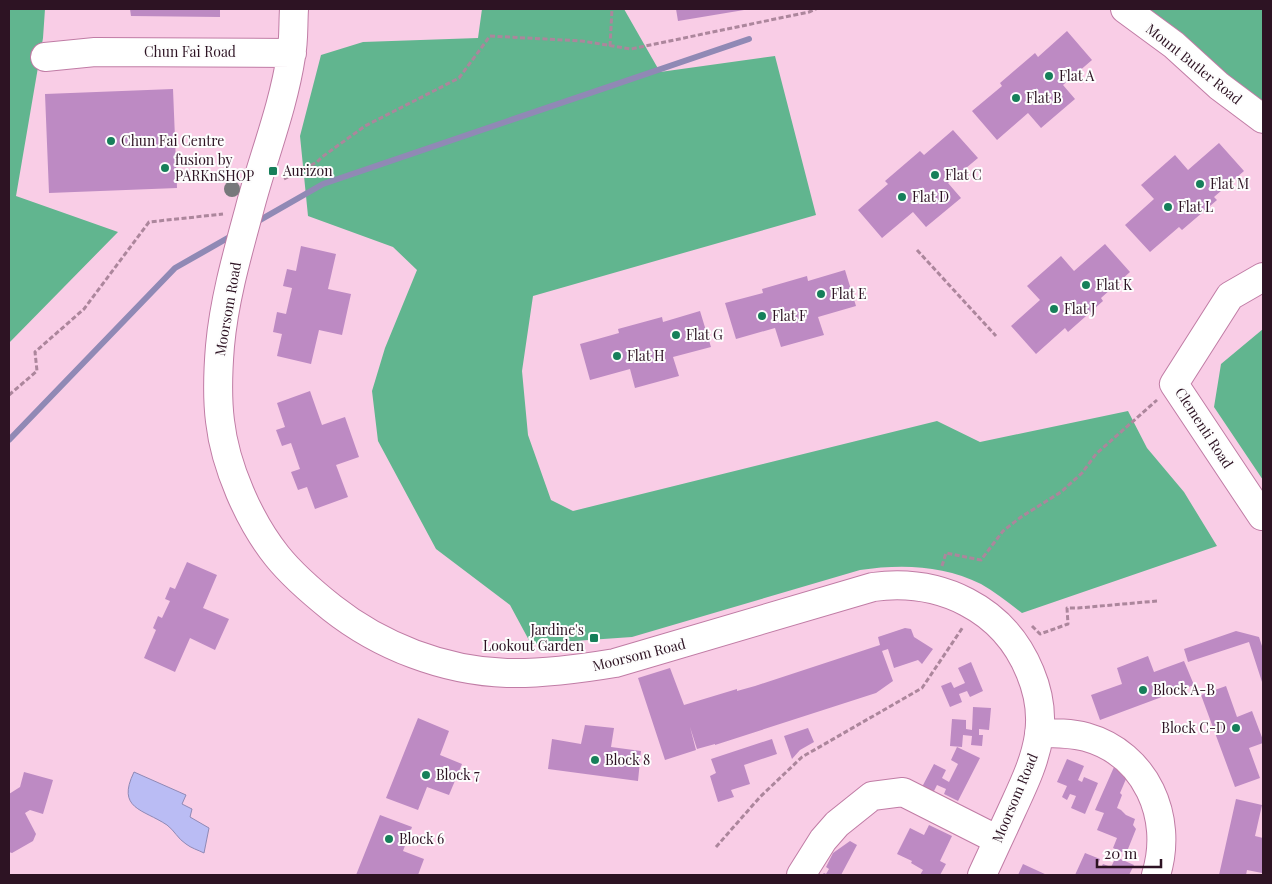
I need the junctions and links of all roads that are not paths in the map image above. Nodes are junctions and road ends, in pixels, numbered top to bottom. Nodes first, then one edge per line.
1 (294, 9) edge
2 (1125, 9) edge
3 (292, 53) junction
4 (45, 57) dead end
5 (1263, 120) edge
6 (1263, 277) edge
7 (1262, 516) edge
8 (1039, 733) junction
9 (998, 840) junction
10 (801, 875) edge
11 (982, 875) edge
12 (1156, 875) edge

1 - 3 street
2 - 5 street, Mount Butler Road
3 - 4 street, Chun Fai Road
3 - 8 street, Moorsom Road
6 - 7 street, Clementi Road
8 - 9 street, Moorsom Road
8 - 12 street
9 - 10 street
9 - 11 street, Moorsom Road

